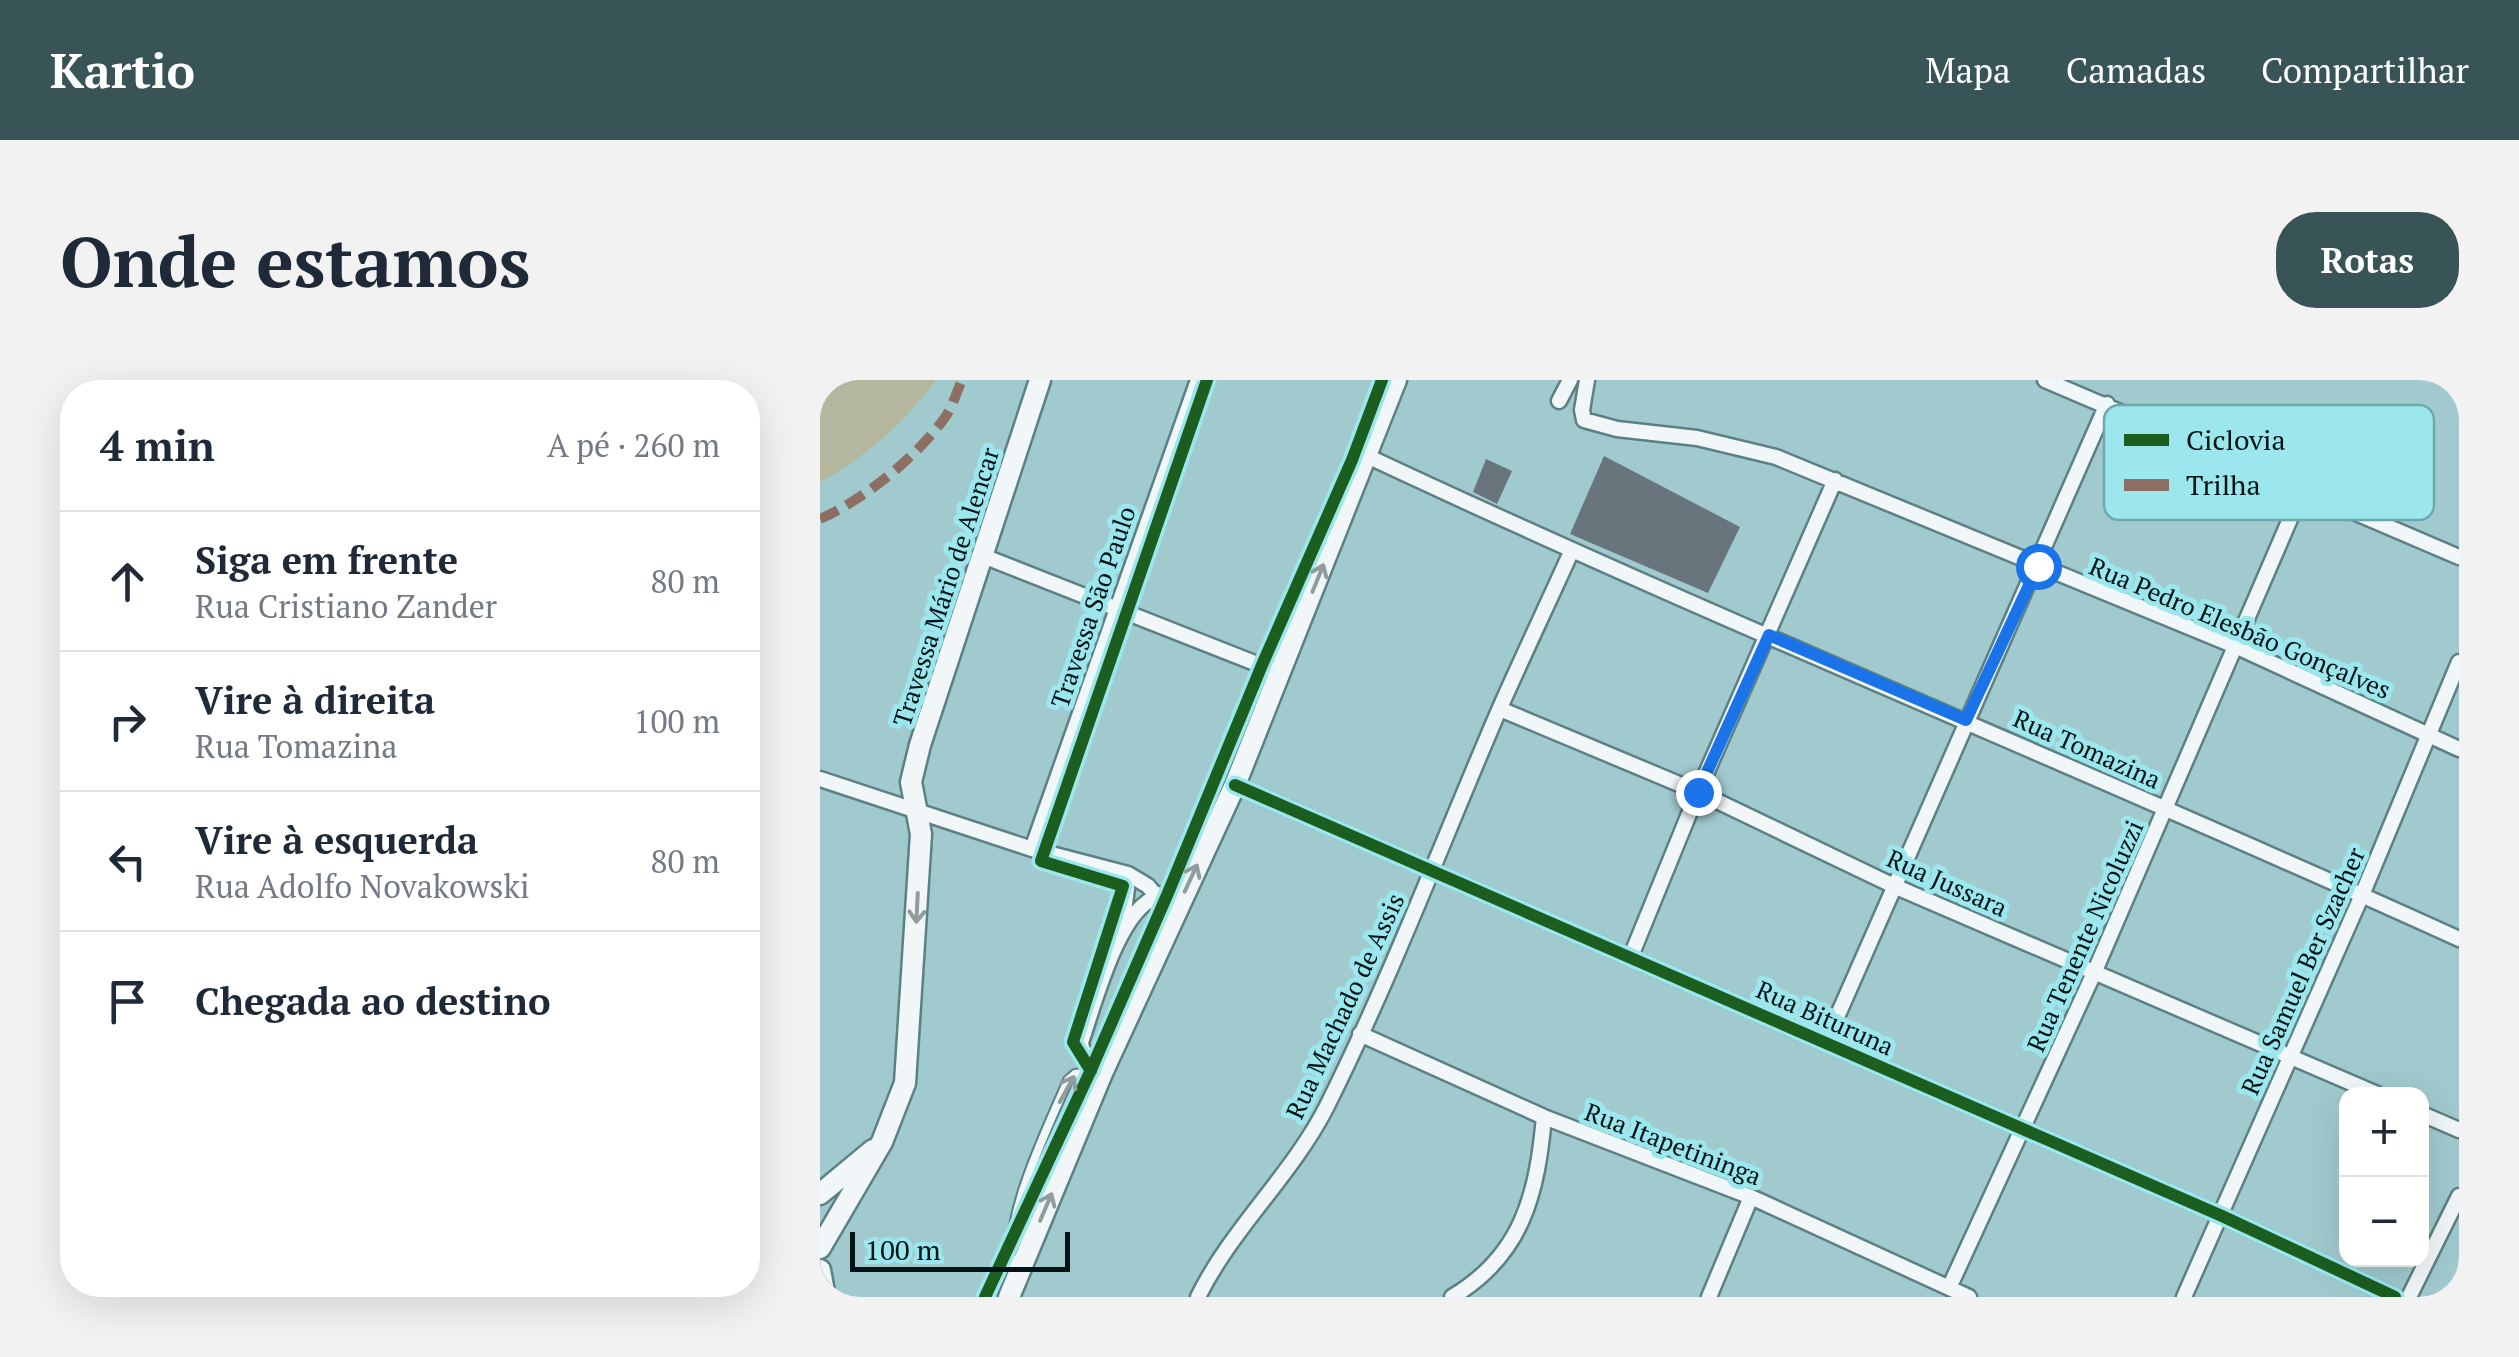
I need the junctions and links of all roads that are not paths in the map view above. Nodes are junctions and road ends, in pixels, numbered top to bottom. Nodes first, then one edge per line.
1 (1040, 380) edge
2 (1198, 380) edge
3 (1396, 380) edge
4 (1570, 380) edge
5 (1587, 380) edge
6 (2044, 380) edge
7 (1559, 401) dead end
8 (2108, 404) edge
9 (2104, 413) edge
10 (1367, 456) junction
11 (1836, 480) junction
12 (2290, 520) edge
13 (2374, 520) edge
14 (1572, 550) junction
15 (983, 556) junction
16 (2459, 557) edge
17 (2038, 566) junction
18 (1117, 606) junction
19 (1769, 635) junction
20 (2235, 646) junction
21 (2459, 662) edge
22 (1280, 673) junction
23 (1500, 709) junction
24 (1966, 720) junction
25 (2429, 736) junction
26 (2459, 750) edge
27 (820, 778) edge
28 (1235, 785) junction
29 (1698, 792) junction
30 (2166, 808) junction
31 (916, 812) junction
32 (1032, 849) junction
33 (1434, 870) junction
34 (1120, 872) junction
35 (1894, 886) junction
36 (2362, 895) junction
37 (1157, 897) junction
38 (1121, 935) junction
39 (2459, 939) edge
40 (1159, 946) junction
41 (1631, 956) junction
42 (2094, 972) junction
43 (1360, 1034) junction
44 (1826, 1042) junction
45 (2288, 1056) junction
46 (1104, 1068) junction
47 (2361, 1087) edge
48 (1544, 1117) junction
49 (2429, 1117) edge
50 (2459, 1130) edge
51 (2022, 1132) junction
52 (882, 1142) junction
53 (820, 1194) edge
54 (2459, 1196) edge
55 (1751, 1197) junction
56 (2222, 1216) junction
57 (820, 1248) edge
58 (820, 1270) edge
59 (1012, 1288) edge
60 (1949, 1288) junction
61 (825, 1297) edge
62 (1198, 1297) edge
63 (1452, 1297) edge
64 (1709, 1297) edge
65 (1969, 1297) edge
66 (2184, 1297) edge
67 (2395, 1297) edge
68 (2409, 1297) edge

1 - 15 main road, Travessa Mário de Alencar
2 - 18 street, Travessa São Paulo
3 - 10 main road
4 - 7 street
5 - 11 street, Rua Pedro Elesbão Gonçalves
6 - 8 street
9 - 17 street
10 - 14 street, Rua Tomazina
22 -> 10 main road
11 - 17 street, Rua Pedro Elesbão Gonçalves
11 - 19 street
12 - 20 street, Rua Tenente Nicoluzzi
13 - 16 street
14 - 19 street, Rua Tomazina
14 - 23 street, Rua Machado de Assis
15 - 18 street
15 - 31 main road, Travessa Mário de Alencar
17 - 20 street, Rua Pedro Elesbão Gonçalves
17 - 24 street
18 - 22 street
18 - 32 street, Travessa São Paulo
19 - 24 street, Rua Tomazina
19 - 29 street
20 - 25 street, Rua Pedro Elesbão Gonçalves
20 - 30 street, Rua Tenente Nicoluzzi
21 - 25 street, Rua Samuel Ber Szacher
22 - 28 main road
23 - 29 street, Rua Jussara
23 - 33 street, Rua Machado de Assis
24 - 30 street, Rua Tomazina
24 - 35 street
25 - 26 street, Rua Pedro Elesbão Gonçalves
25 - 36 street, Rua Samuel Ber Szacher
27 - 31 street
28 - 33 street, Rua Bituruna
40 -> 28 main road
29 - 35 street, Rua Jussara
29 - 41 street
30 - 36 street, Rua Tomazina
30 - 42 street, Rua Tenente Nicoluzzi
31 - 32 street
31 -> 52 main road, Travessa Mário de Alencar
32 - 34 street
33 - 41 street, Rua Bituruna
33 - 43 street, Rua Machado de Assis
34 - 37 street
34 - 38 street
35 - 42 street, Rua Jussara
35 - 44 street
36 - 39 street, Rua Tomazina
36 - 45 street, Rua Samuel Ber Szacher
37 - 38 street
37 - 40 main road
38 - 46 street
40 - 46 main road
41 - 44 street, Rua Bituruna
42 - 45 street, Rua Jussara
42 - 51 street, Rua Tenente Nicoluzzi
43 - 48 street, Rua Itapetininga
43 - 62 street, Rua Machado de Assis
44 - 51 street, Rua Bituruna
45 - 47 street, Rua Jussara
45 - 56 street, Rua Samuel Ber Szacher
59 -> 46 main road
48 - 55 street, Rua Itapetininga
48 - 63 street
49 - 50 street
51 - 56 street, Rua Bituruna
51 - 60 street, Rua Tenente Nicoluzzi
52 - 53 main road
52 - 57 main road, Travessa Mário de Alencar
54 - 68 street
55 - 60 street, Rua Itapetininga
55 - 64 street
56 - 66 street, Rua Samuel Ber Szacher
56 - 67 street, Rua Bituruna
58 - 61 main road
60 - 65 street, Rua Itapetininga

